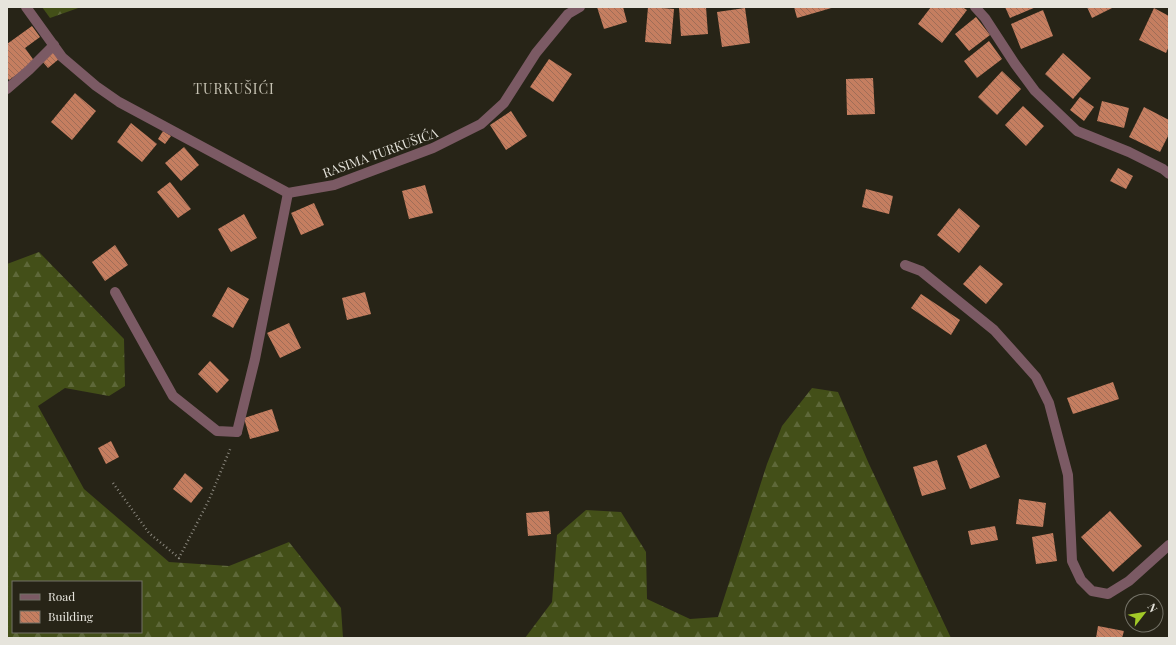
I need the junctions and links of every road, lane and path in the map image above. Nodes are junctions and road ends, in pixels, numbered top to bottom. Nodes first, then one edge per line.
1 (26, 7) edge
2 (580, 7) edge
3 (976, 7) edge
4 (54, 45) junction
5 (7, 89) edge
6 (1169, 174) edge
7 (288, 193) junction
8 (905, 265) dead end
9 (115, 292) dead end
10 (237, 432) junction
11 (112, 483) dead end
12 (1169, 545) edge

1 - 4 street
2 - 7 street, RASIMA TURKUŠIĆA
3 - 6 street
4 - 5 street
4 - 7 street
7 - 10 street
8 - 12 street
9 - 10 street
10 - 11 path

